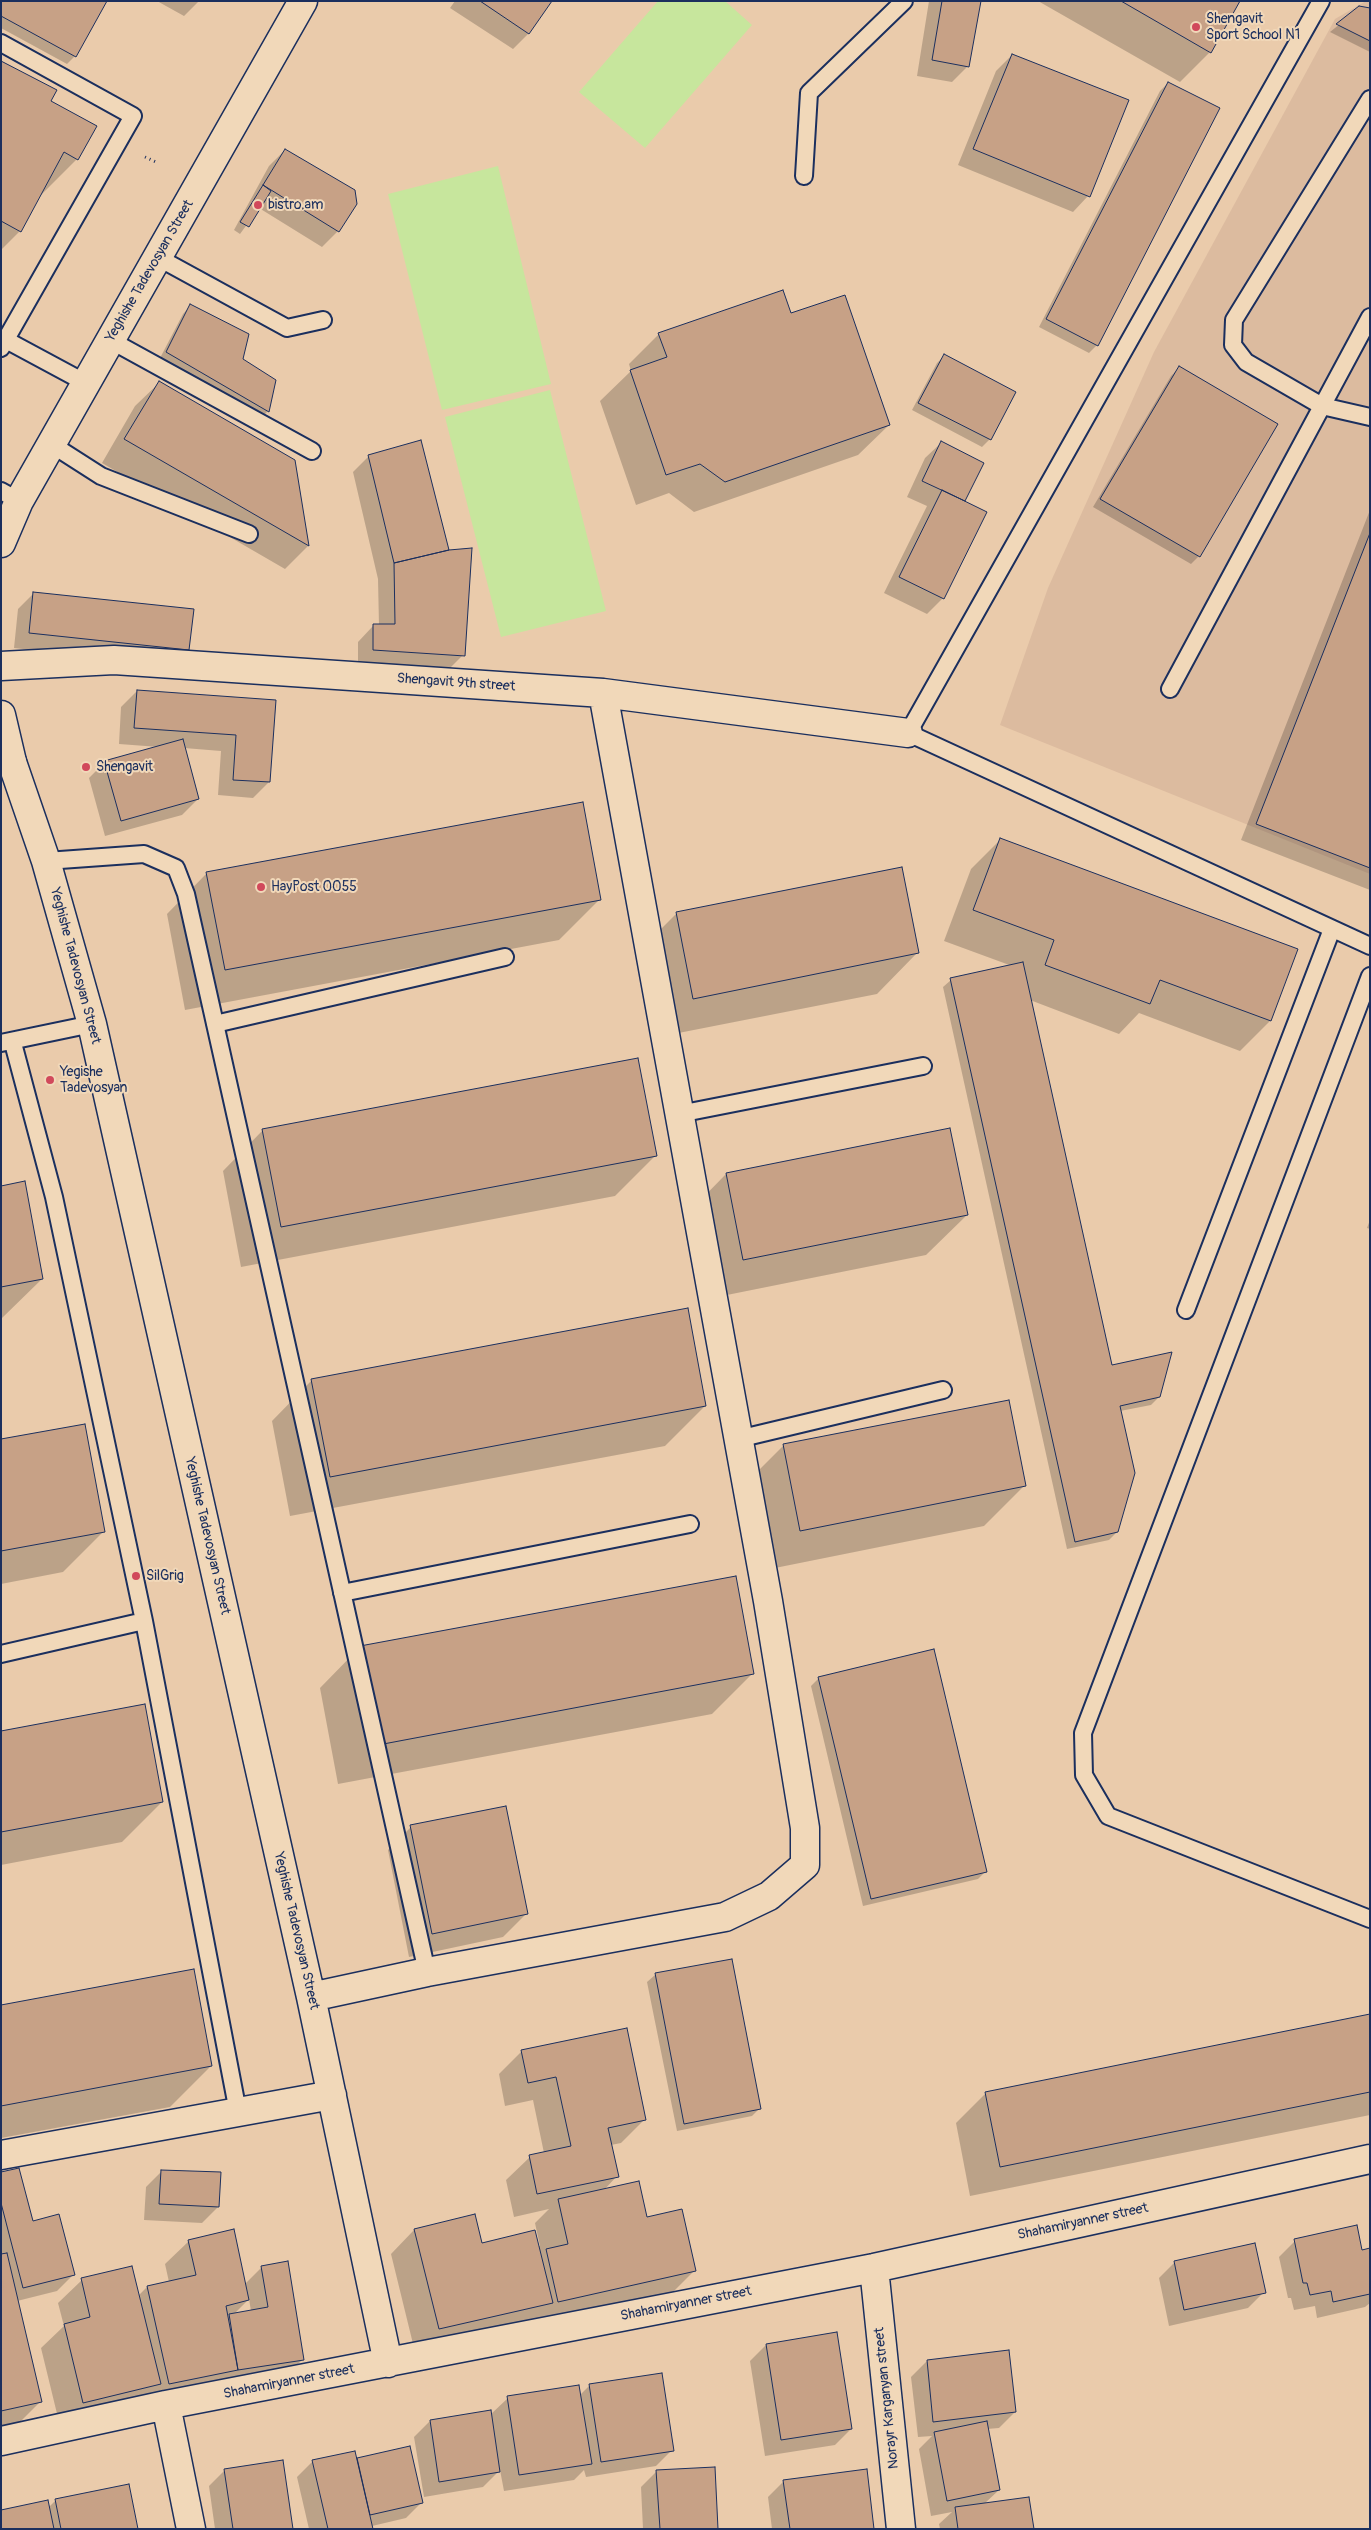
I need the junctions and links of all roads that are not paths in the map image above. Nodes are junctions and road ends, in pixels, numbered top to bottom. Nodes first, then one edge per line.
1 (303, 1) edge
2 (904, 1) edge
3 (1321, 1) edge
4 (1, 43) edge
5 (1370, 99) edge
6 (804, 176) dead end
7 (157, 257) junction
8 (1370, 317) edge
9 (323, 320) dead end
10 (110, 340) junction
11 (4, 344) edge
12 (86, 382) junction
13 (1322, 406) junction
14 (1370, 417) edge
15 (51, 444) junction
16 (312, 451) dead end
17 (10, 496) edge
18 (249, 534) dead end
19 (1, 543) edge
20 (1, 666) edge
21 (1170, 689) dead end
22 (602, 693) junction
23 (1, 715) edge
24 (908, 733) junction
25 (7, 762) edge
26 (46, 860) junction
27 (1332, 929) junction
28 (1370, 946) edge
29 (505, 957) dead end
30 (1370, 976) edge
31 (92, 1024) junction
32 (215, 1024) junction
33 (7, 1043) edge
34 (922, 1066) dead end
35 (679, 1114) junction
36 (1186, 1310) dead end
37 (944, 1390) dead end
38 (738, 1439) junction
39 (690, 1524) dead end
40 (342, 1593) junction
41 (144, 1621) junction
42 (1, 1654) edge
43 (1370, 1919) edge
44 (427, 1972) junction
45 (311, 1997) junction
46 (332, 2095) junction
47 (238, 2112) junction
48 (1, 2155) edge
49 (1370, 2159) edge
50 (874, 2268) junction
51 (388, 2363) junction
52 (166, 2406) junction
53 (1, 2441) edge
54 (191, 2529) edge
55 (901, 2529) edge

1 - 7 street, Yeghishe Tadevosyan Street
2 - 6 lane
3 - 24 lane
4 - 11 lane
5 - 13 lane
7 - 9 lane
7 - 10 street, Yeghishe Tadevosyan Street
8 - 13 lane
10 - 12 street, Yeghishe Tadevosyan Street
10 - 16 lane
11 - 12 lane
12 - 15 street, Yeghishe Tadevosyan Street
13 - 14 lane
13 - 21 lane
15 - 17 street, Yeghishe Tadevosyan Street
15 - 18 lane
17 - 19 street, Yeghishe Tadevosyan Street
20 - 22 street, Shengavit 9th street
22 - 24 street, Shengavit 9th street
22 - 35 street
23 - 25 street, Yeghishe Tadevosyan Street
24 - 27 lane
25 - 26 street, Yeghishe Tadevosyan Street
26 - 31 street, Yeghishe Tadevosyan Street
26 - 32 lane
27 - 28 lane
27 - 36 lane
29 - 32 lane
30 - 43 lane
31 - 33 lane
31 - 45 street, Yeghishe Tadevosyan Street
32 - 40 lane
33 - 41 lane
34 - 35 lane
35 - 38 street
37 - 38 lane
38 - 44 street
39 - 40 lane
40 - 44 lane
41 - 42 lane
41 - 47 lane
44 - 45 street
45 - 46 street, Yeghishe Tadevosyan Street
46 - 47 street
46 - 51 street, Yeghishe Tadevosyan Street
47 - 48 street
49 - 50 street, Shahamiryanner street
50 - 51 street, Shahamiryanner street
50 - 55 street, Norayr Karganyan street
51 - 52 street, Shahamiryanner street
52 - 53 street, Shahamiryanner street
52 - 54 street

